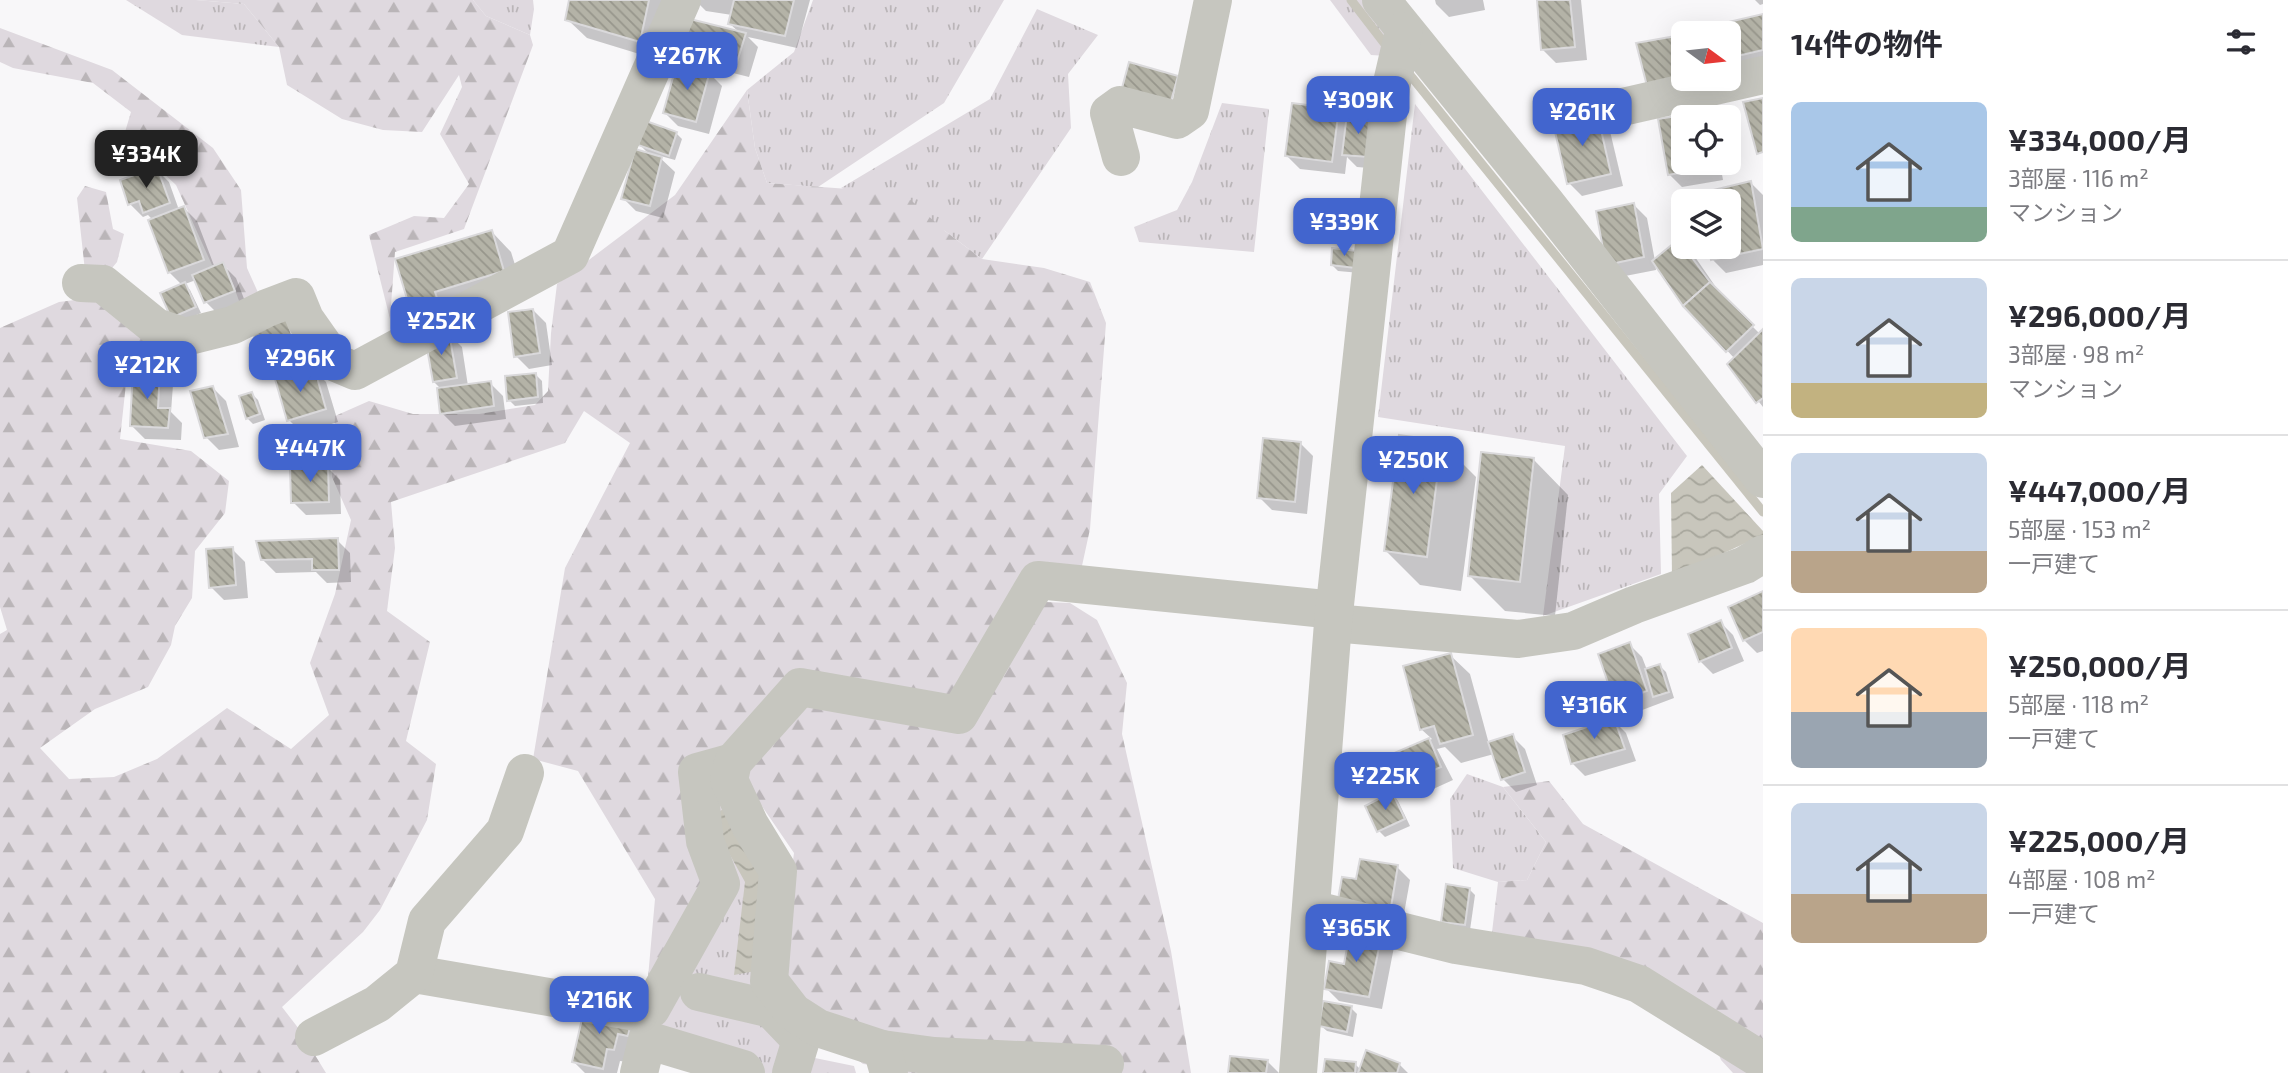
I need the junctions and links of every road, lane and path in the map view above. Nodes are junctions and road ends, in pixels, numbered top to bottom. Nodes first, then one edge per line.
1 (682, 0) edge
2 (1213, 0) edge
3 (1381, 0) edge
4 (1404, 31) junction
5 (1763, 75) edge
6 (1605, 111) dead end
7 (1121, 157) dead end
8 (81, 283) dead end
9 (1763, 479) edge
10 (1763, 554) edge
11 (1334, 616) junction
12 (733, 762) junction
13 (525, 773) dead end
14 (1311, 909) junction
15 (414, 974) junction
16 (699, 992) dead end
17 (314, 1037) dead end
18 (796, 1057) edge
19 (1763, 1061) edge
20 (1105, 1064) dead end
21 (879, 1065) edge
22 (639, 1073) edge
23 (746, 1073) edge
24 (1298, 1073) edge

1 - 8 street
2 - 7 street
3 - 4 street
4 - 9 street
4 - 11 street
5 - 6 street
10 - 11 street
11 - 12 street
11 - 14 street
12 - 15 street
12 - 21 street
13 - 15 street
14 - 19 street
14 - 24 street
15 - 17 street
16 - 18 street
18 - 21 street
20 - 21 street
22 - 23 street

